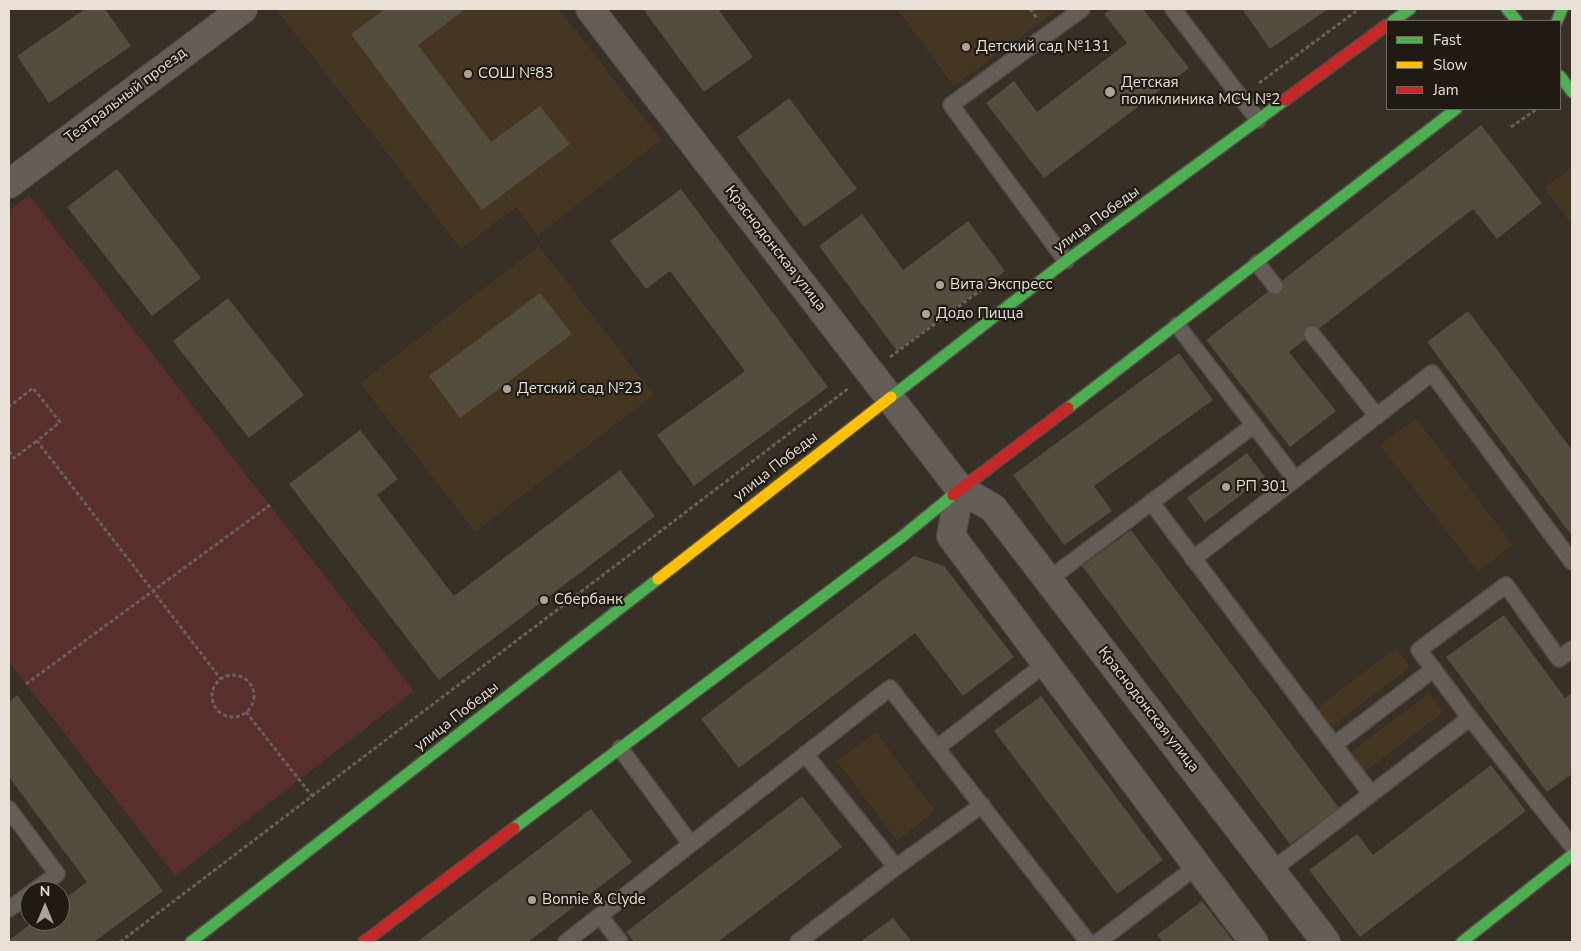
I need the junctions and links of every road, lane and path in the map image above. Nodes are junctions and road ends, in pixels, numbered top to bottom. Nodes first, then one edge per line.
1 (243, 9) edge
2 (590, 9) edge
3 (1082, 9) edge
4 (1173, 9) edge
5 (1359, 9) edge
6 (1410, 9) edge
7 (1507, 9) edge
8 (1394, 20) edge
9 (1516, 20) edge
10 (1385, 28) edge
11 (1561, 77) edge
12 (1572, 92) edge
13 (1240, 97) junction
14 (1536, 110) edge
15 (1448, 112) edge
16 (1258, 120) junction
17 (1511, 127) dead end
18 (9, 184) edge
19 (1066, 261) junction
20 (1256, 263) junction
21 (996, 280) dead end
22 (1275, 286) dead end
23 (1177, 325) junction
24 (1312, 334) dead end
25 (870, 372) junction
26 (889, 397) junction
27 (9, 406) edge
28 (1377, 416) junction
29 (1254, 425) junction
30 (37, 441) junction
31 (9, 451) edge
32 (1295, 480) junction
33 (960, 489) junction
34 (1151, 502) junction
35 (270, 505) dead end
36 (1193, 558) junction
37 (1572, 562) edge
38 (1048, 580) junction
39 (153, 592) junction
40 (1572, 649) edge
41 (1046, 663) junction
42 (1434, 669) junction
43 (220, 679) junction
44 (26, 684) dead end
45 (246, 712) junction
46 (1470, 718) junction
47 (1334, 746) junction
48 (620, 748) junction
49 (937, 748) junction
50 (806, 754) junction
51 (1370, 794) junction
52 (312, 796) junction
53 (982, 805) junction
54 (9, 810) edge
55 (690, 843) junction
56 (1572, 846) edge
57 (1572, 855) edge
58 (1197, 866) junction
59 (896, 867) junction
60 (1271, 871) junction
61 (48, 881) edge
62 (20, 902) edge
63 (9, 910) edge
64 (600, 916) junction
65 (120, 942) edge
66 (191, 942) edge
67 (364, 942) edge
68 (566, 942) edge
69 (620, 942) edge
70 (798, 942) edge
71 (1088, 942) edge
72 (1098, 942) edge
73 (1254, 942) edge
74 (1326, 942) edge
75 (1462, 942) edge

1 - 18 street, Театральный проезд
2 - 25 street, Краснодонская улица
3 - 19 lane
4 - 13 lane
5 - 13 path
6 - 8 main road
7 - 9 main road
10 - 16 main road, улица Победы
11 - 12 main road
13 - 16 lane
14 - 17 path
15 - 20 main road
16 - 19 main road, улица Победы
19 - 26 main road, улица Победы
20 - 22 lane
20 - 23 main road
21 - 25 path
23 - 29 lane
23 - 33 main road
24 - 28 lane
25 - 26 street, Краснодонская улица
25 - 52 path
26 - 33 street, Краснодонская улица
26 - 66 main road, улица Победы
27 - 30 path
28 - 32 lane
28 - 37 lane
29 - 32 lane
29 - 34 lane
30 - 31 path
30 - 39 path
32 - 36 lane
33 - 38 street, Краснодонская улица
33 - 41 street
33 - 48 main road
34 - 36 lane
34 - 38 lane
35 - 39 path
36 - 47 lane
38 - 60 street, Краснодонская улица
39 - 43 path
39 - 44 path
40 - 42 lane
41 - 49 lane
41 - 58 street
42 - 46 lane
42 - 47 lane
43 - 45 path
43 - 45 path
45 - 52 path
46 - 51 lane
46 - 56 lane
47 - 51 lane
48 - 55 lane
48 - 67 main road
49 - 50 lane
49 - 53 lane
50 - 55 lane
50 - 59 lane
51 - 60 lane
52 - 65 path
53 - 59 lane
53 - 71 lane
54 - 61 lane
55 - 64 lane
57 - 75 main road
58 - 72 lane
58 - 73 street
59 - 70 lane
60 - 74 street, Краснодонская улица
62 - 63 lane
64 - 68 lane
64 - 69 lane

